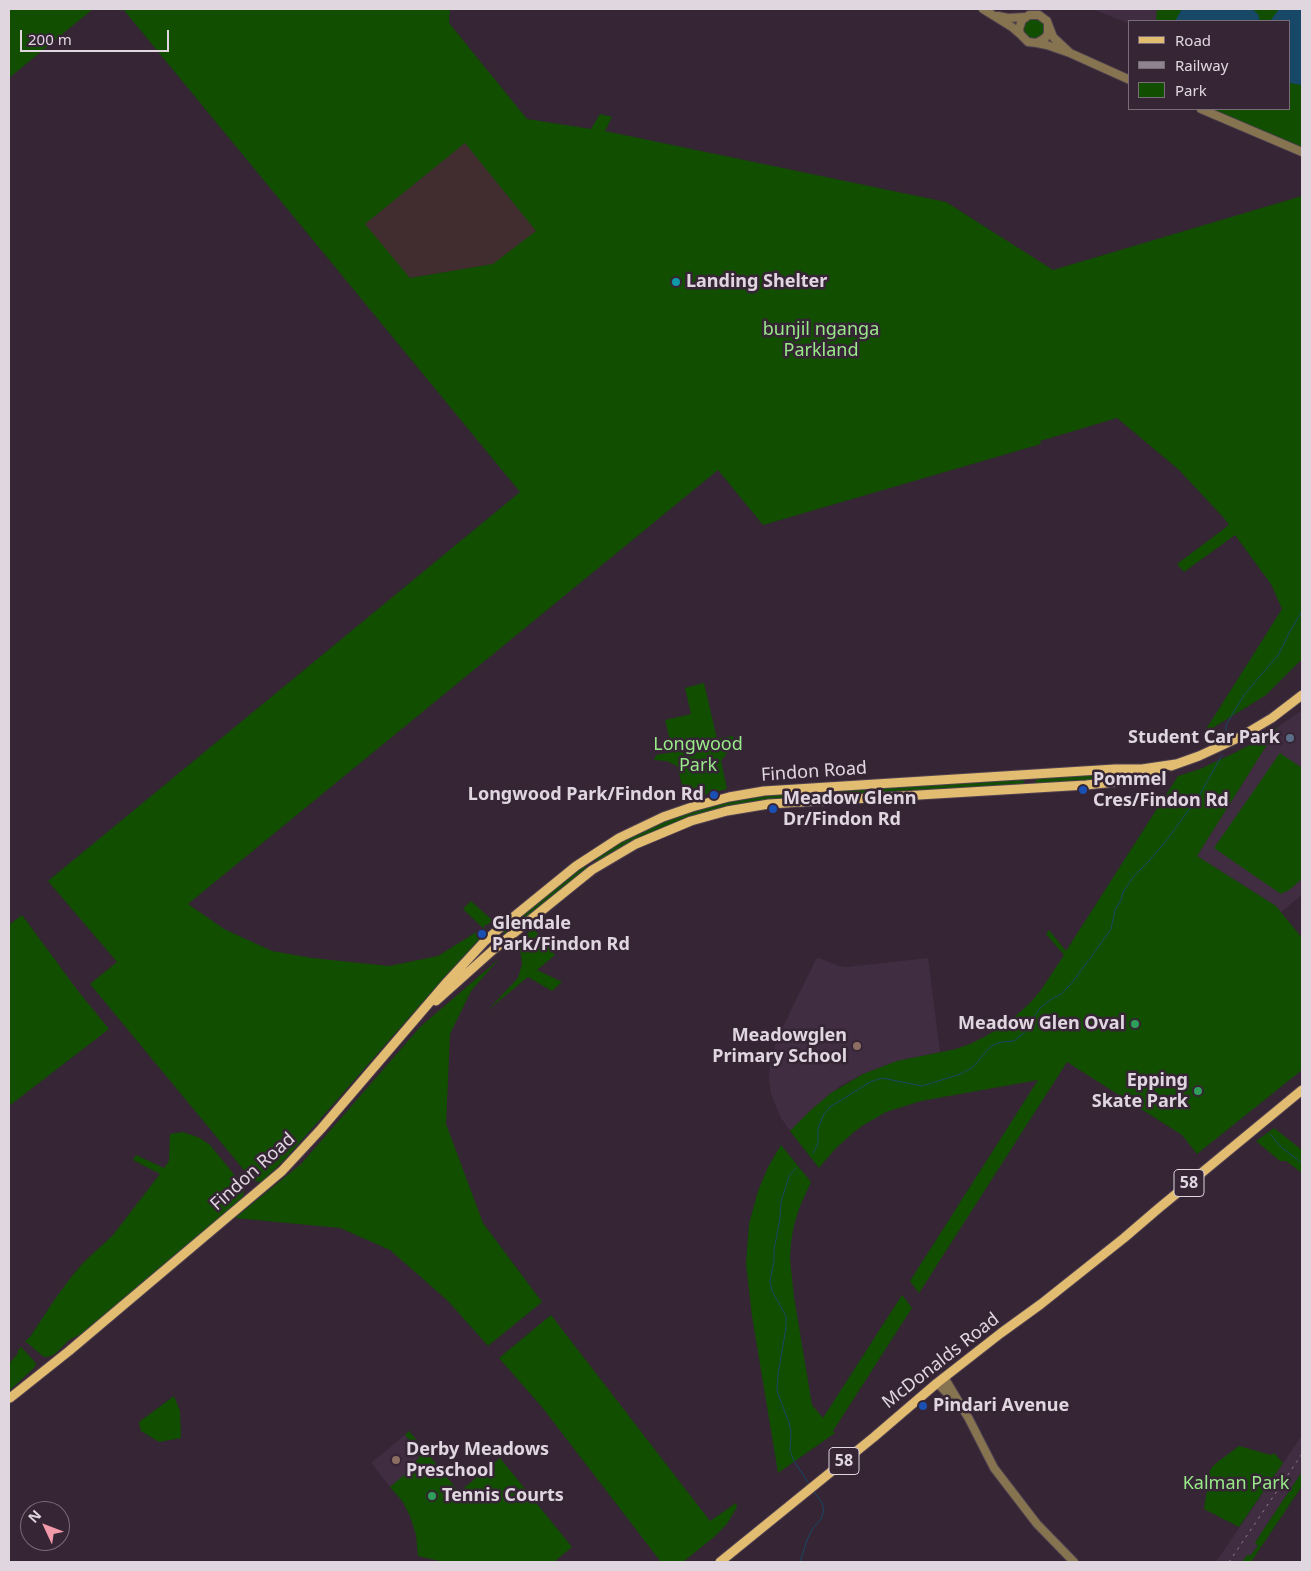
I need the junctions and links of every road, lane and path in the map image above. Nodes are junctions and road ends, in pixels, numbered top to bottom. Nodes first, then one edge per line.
1 (983, 9) edge
2 (991, 14) junction
3 (1026, 16) junction
4 (1048, 24) junction
5 (1020, 34) junction
6 (1037, 43) junction
7 (1070, 53) junction
8 (1082, 58) junction
9 (1128, 73) edge
10 (1128, 79) edge
11 (1203, 110) edge
12 (1302, 152) edge
13 (1302, 695) edge
14 (1176, 764) junction
15 (1122, 769) junction
16 (1029, 775) junction
17 (1126, 780) junction
18 (829, 787) junction
19 (1032, 787) junction
20 (830, 800) junction
21 (586, 858) junction
22 (594, 869) junction
23 (497, 931) junction
24 (505, 941) junction
25 (414, 1022) junction
26 (1302, 1090) edge
27 (1302, 1096) edge
28 (1131, 1232) junction
29 (942, 1382) junction
30 (9, 1398) edge
31 (720, 1562) edge
32 (1074, 1562) edge

1 - 2 street
2 - 3 street
2 - 5 street
3 - 4 street
3 - 5 street
4 - 6 street
4 - 7 street
5 - 6 street
6 - 7 street
7 - 8 street
8 - 9 street
8 - 10 street
11 - 12 street
13 - 14 main road, Findon Road
14 - 15 main road, Findon Road
14 - 17 main road, Findon Road
15 - 16 main road, Findon Road
15 - 17 main road
16 - 18 main road, Findon Road
16 - 19 main road
17 - 19 main road, Findon Road
18 - 20 main road
18 - 21 main road, Findon Road
19 - 20 main road, Findon Road
20 - 22 main road, Findon Road
21 - 22 main road
21 - 23 main road, Findon Road
22 - 24 main road, Findon Road
23 - 24 main road
23 - 25 main road, Findon Road
24 - 25 main road, Findon Road
25 - 30 main road, Findon Road
26 - 28 main road, McDonalds Road / 58
27 - 28 main road, McDonalds Road / 58
28 - 29 main road, McDonalds Road / 58
29 - 31 main road, McDonalds Road / 58
29 - 32 street

